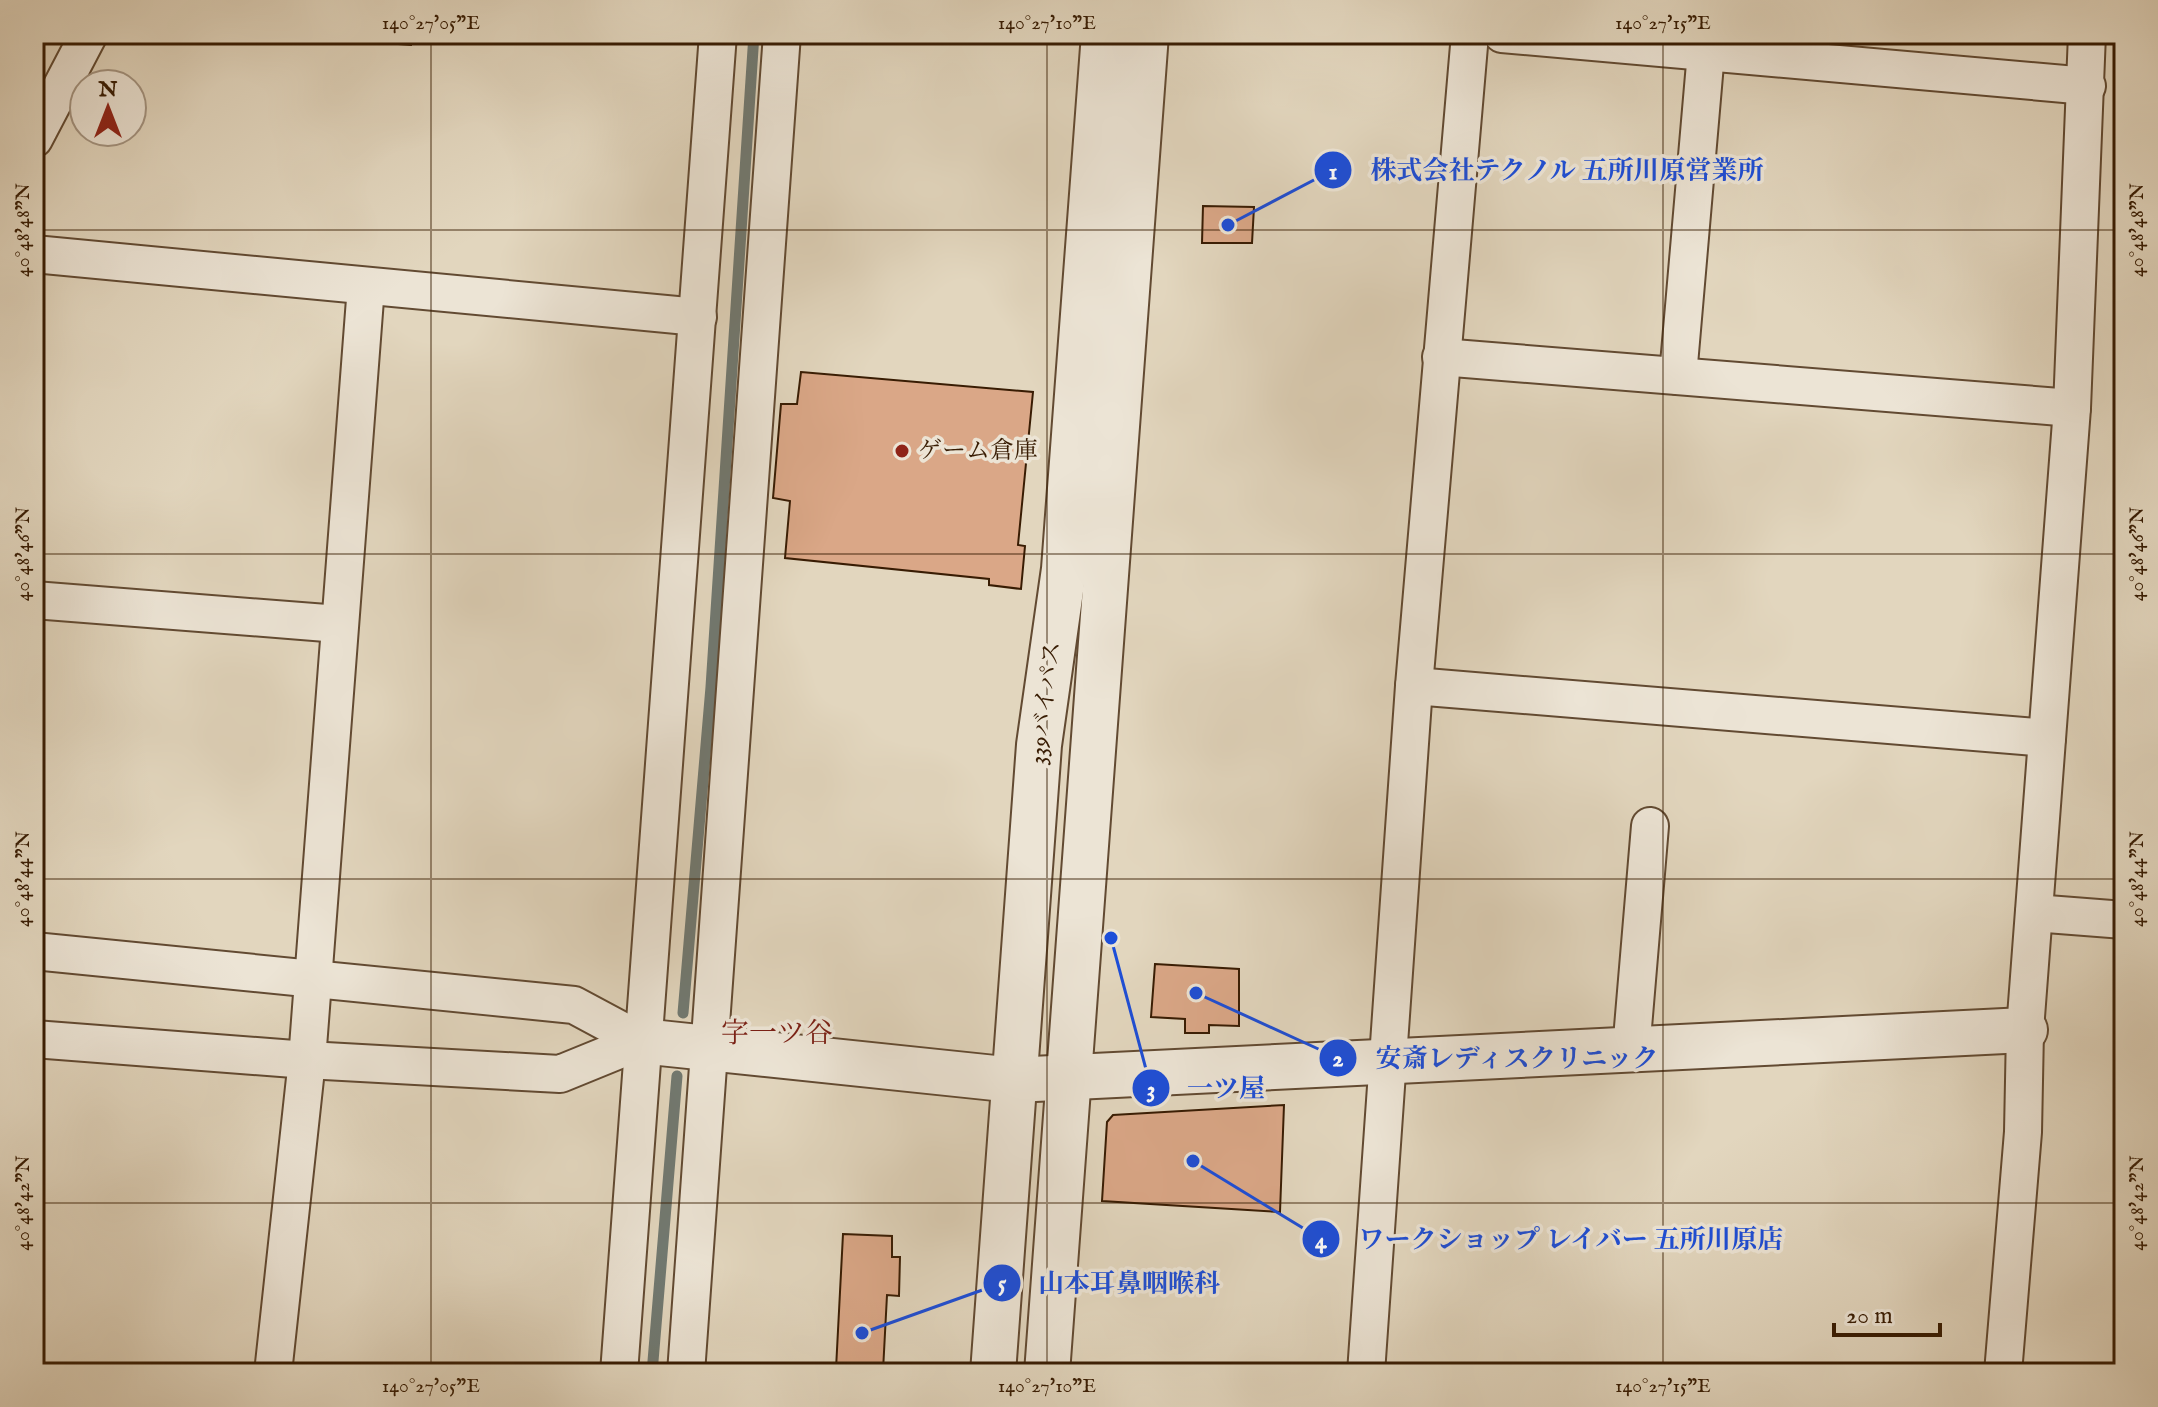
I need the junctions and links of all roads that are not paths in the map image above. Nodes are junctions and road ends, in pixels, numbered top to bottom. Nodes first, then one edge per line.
1 (89, 34) edge
2 (718, 34) edge
3 (782, 34) edge
4 (1104, 34) edge
5 (1146, 34) edge
6 (1470, 34) edge
7 (1502, 34) edge
8 (2087, 34) edge
9 (1706, 52) junction
10 (2087, 86) junction
11 (34, 139) edge
12 (34, 254) edge
13 (366, 286) junction
14 (698, 317) junction
15 (1441, 357) junction
16 (1678, 376) junction
17 (2072, 408) junction
18 (34, 600) edge
19 (339, 624) junction
20 (1414, 686) junction
21 (2047, 738) junction
22 (1650, 826) dead end
23 (2034, 913) junction
24 (2109, 918) edge
25 (34, 951) edge
26 (313, 978) junction
27 (2025, 1030) junction
28 (34, 1039) edge
29 (641, 1041) junction
30 (708, 1049) junction
31 (1631, 1051) junction
32 (307, 1060) junction
33 (1389, 1060) junction
34 (1014, 1080) junction
35 (1069, 1080) junction
36 (1374, 1372) edge
37 (273, 1373) edge
38 (619, 1373) edge
39 (686, 1373) edge
40 (993, 1373) edge
41 (1047, 1373) edge
42 (2003, 1373) edge

1 - 11 street
2 - 14 street
3 - 30 street
4 - 34 street, 339バイパス
5 - 35 street
6 - 15 street
7 - 9 street
8 - 10 street
9 - 10 street
9 - 16 street
10 - 17 street
12 - 13 street
13 - 14 street
13 - 19 street
14 - 29 street
15 - 16 street
15 - 20 street
16 - 17 street
17 - 21 street
18 - 19 street
19 - 26 street
20 - 21 street
20 - 33 street
21 - 23 street
22 - 31 street
23 - 24 street
23 - 27 street
25 - 26 street
26 - 29 street
26 - 32 street
27 - 31 street
27 - 42 street
28 - 32 street
29 - 30 street
29 - 32 street
29 - 38 street
30 - 34 street
30 - 39 street
31 - 33 street
32 - 37 street
33 - 35 street
33 - 36 street
34 - 35 street
34 - 40 street, 339バイパス
35 - 41 street

